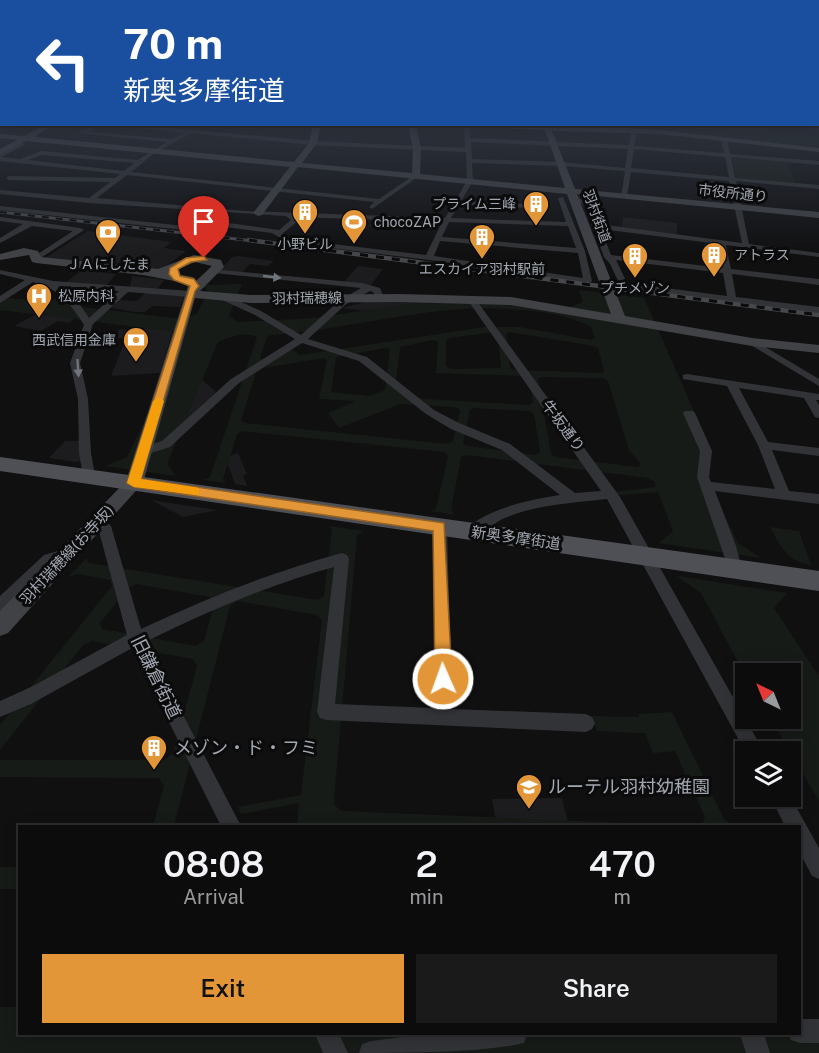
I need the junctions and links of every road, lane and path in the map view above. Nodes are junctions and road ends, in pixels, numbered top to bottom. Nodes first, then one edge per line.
1 (3, 155) edge
2 (36, 155) edge
3 (65, 155) edge
4 (149, 155) edge
5 (200, 155) edge
6 (303, 155) edge
7 (417, 155) edge
8 (469, 155) edge
9 (558, 155) edge
10 (631, 155) edge
11 (681, 155) edge
12 (718, 155) edge
13 (728, 156) junction
14 (470, 161) junction
15 (788, 161) junction
16 (20, 162) junction
17 (140, 162) junction
18 (819, 163) edge
19 (40, 164) junction
20 (297, 164) junction
21 (562, 165) junction
22 (792, 169) dead end
23 (628, 171) junction
24 (126, 173) junction
25 (416, 176) junction
26 (681, 176) junction
27 (796, 177) dead end
28 (9, 178) junction
29 (117, 180) junction
30 (733, 180) junction
31 (470, 181) junction
32 (0, 182) edge
33 (800, 186) junction
34 (819, 187) edge
35 (278, 189) junction
36 (0, 192) edge
37 (573, 195) junction
38 (624, 196) junction
39 (561, 198) dead end
40 (92, 199) junction
41 (379, 201) junction
42 (458, 203) junction
43 (84, 205) dead end
44 (739, 207) junction
45 (0, 208) edge
46 (76, 211) dead end
47 (228, 212) junction
48 (238, 213) junction
49 (258, 213) junction
50 (287, 214) junction
51 (311, 214) junction
52 (360, 215) junction
53 (819, 215) edge
54 (68, 216) junction
55 (0, 219) edge
56 (447, 219) junction
57 (296, 220) junction
58 (31, 223) junction
59 (536, 223) junction
60 (221, 224) junction
61 (571, 224) junction
62 (595, 226) junction
63 (243, 227) junction
64 (275, 232) junction
65 (2, 239) edge
66 (438, 239) junction
67 (722, 242) junction
68 (746, 246) junction
69 (581, 251) junction
70 (819, 255) edge
71 (0, 257) edge
72 (608, 257) junction
73 (429, 258) junction
74 (36, 259) junction
75 (727, 271) junction
76 (0, 272) edge
77 (214, 272) junction
78 (175, 273) junction
79 (30, 280) junction
80 (819, 282) edge
81 (53, 284) junction
82 (368, 288) junction
83 (126, 289) junction
84 (190, 294) junction
85 (223, 297) junction
86 (380, 297) junction
87 (353, 298) junction
88 (471, 299) junction
89 (732, 299) junction
90 (0, 300) edge
91 (819, 310) edge
92 (619, 319) junction
93 (88, 323) junction
94 (302, 339) junction
95 (752, 342) junction
96 (819, 350) edge
97 (687, 377) dead end
98 (730, 382) junction
99 (819, 383) edge
100 (814, 396) edge
101 (689, 413) dead end
102 (819, 415) edge
103 (764, 445) junction
104 (145, 451) junction
105 (819, 452) edge
106 (0, 464) edge
107 (89, 476) junction
108 (134, 483) junction
109 (706, 486) junction
110 (611, 494) junction
111 (784, 495) junction
112 (574, 499) junction
113 (819, 499) edge
114 (99, 522) junction
115 (440, 527) junction
116 (472, 531) junction
117 (70, 553) junction
118 (648, 556) junction
119 (735, 568) junction
120 (819, 581) edge
121 (0, 605) edge
122 (0, 626) edge
123 (136, 640) junction
124 (0, 709) edge
125 (444, 717) junction
126 (586, 723) dead end
127 (749, 741) edge
128 (785, 807) edge
129 (230, 825) edge
130 (795, 825) edge
131 (801, 835) edge
132 (819, 869) edge
133 (819, 1031) edge
134 (801, 1032) edge
135 (327, 1035) edge
136 (507, 1035) edge
137 (752, 1035) edge
138 (336, 1053) edge
139 (371, 1053) edge
140 (758, 1053) edge

1 - 16 street
2 - 16 street
3 - 17 street
4 - 17 street
5 - 20 street, 市役所通り
6 - 20 street
7 - 25 street
8 - 14 street
9 - 21 street, 羽村街道
10 - 23 street
11 - 26 street
12 - 13 street
13 - 15 street
13 - 30 street
14 - 21 street
14 - 31 street
15 - 18 street
15 - 22 street
16 - 19 street
17 - 24 street
19 - 24 street
19 - 28 street
20 - 25 street, 市役所通り
20 - 35 street
21 - 23 street
21 - 37 street, 羽村街道
23 - 26 street
23 - 38 street
24 - 29 street
24 - 35 street
25 - 31 street, 市役所通り
25 - 41 street
26 - 30 street
27 - 33 street
28 - 29 street
28 - 32 street
29 - 40 street
30 - 33 street
30 - 44 street
31 - 37 street, 市役所通り
31 - 42 street
33 - 34 street
35 - 41 street
35 - 49 street
36 - 40 street
37 - 38 street, 市役所通り
37 - 62 street
37 - 92 street, 羽村街道
38 - 44 street, 市役所通り
39 - 61 street
40 - 43 street
40 - 47 street
41 - 52 street
42 - 56 street
42 - 59 street
44 - 53 street, 市役所通り
44 - 68 street
45 - 54 street
46 - 54 street
47 - 48 street
47 - 60 street
48 - 49 street
48 - 60 street
49 - 50 street
49 - 63 street
50 - 51 street
50 - 57 street
51 - 52 street
51 - 57 street
52 - 56 street
54 - 60 street
55 - 58 street
56 - 59 street
56 - 66 street
57 - 64 street
58 - 65 street
58 - 74 street
59 - 61 street
60 - 63 street
61 - 69 street
62 - 67 street
62 - 72 street
63 - 64 street
64 - 73 street
66 - 69 street
66 - 73 street
67 - 68 street
67 - 75 street
68 - 70 street
69 - 73 street
71 - 74 street
72 - 75 street
72 - 89 street
74 - 78 street
75 - 80 street
75 - 89 street
76 - 79 street
77 - 78 street
77 -> 82 street
77 - 84 street
78 - 84 street
79 - 81 street
79 - 90 street
81 - 83 street
81 - 93 street
82 - 86 street
82 - 87 street
83 - 84 street
83 - 93 street
84 - 85 street, 羽村瑞穂線
84 - 104 street
85 - 87 street, 羽村瑞穂線
85 - 94 street
86 - 87 street, 羽村瑞穂線
86 - 88 street, 羽村瑞穂線
87 - 94 street
88 - 92 street, 羽村瑞穂線
88 - 110 street, 牛坂通り
89 - 91 street
92 - 95 street, 羽村瑞穂線
93 -> 107 street
94 - 104 street
94 - 112 street
95 - 96 street, 羽村瑞穂線
95 - 99 street
97 - 98 street
98 - 100 street
98 - 103 street
100 - 102 street
101 - 109 street
103 - 105 street
103 - 111 street
104 - 108 street
106 - 107 main road, 新奥多摩街道
107 - 108 main road, 新奥多摩街道
108 - 114 street, 羽村瑞穂線(お寺坂)
108 - 115 main road, 新奥多摩街道
109 - 111 street
109 - 119 street
110 - 112 street
110 - 118 street, 牛坂通り
111 - 113 street
112 - 116 street
114 - 117 street, 羽村瑞穂線(お寺坂)
114 - 123 street, 旧鎌倉街道
115 - 116 main road, 新奥多摩街道
115 - 125 street
116 - 118 main road, 新奥多摩街道
117 - 121 street
117 - 122 street, 羽村瑞穂線(お寺坂)
118 - 119 main road, 新奥多摩街道
118 - 127 street, 牛坂通り
119 - 120 main road, 新奥多摩街道
123 - 124 street
123 - 125 street
123 - 129 street, 旧鎌倉街道
125 - 126 street
128 - 130 street
131 - 132 street
133 - 134 street
135 - 138 street
136 - 139 street
137 - 140 street

